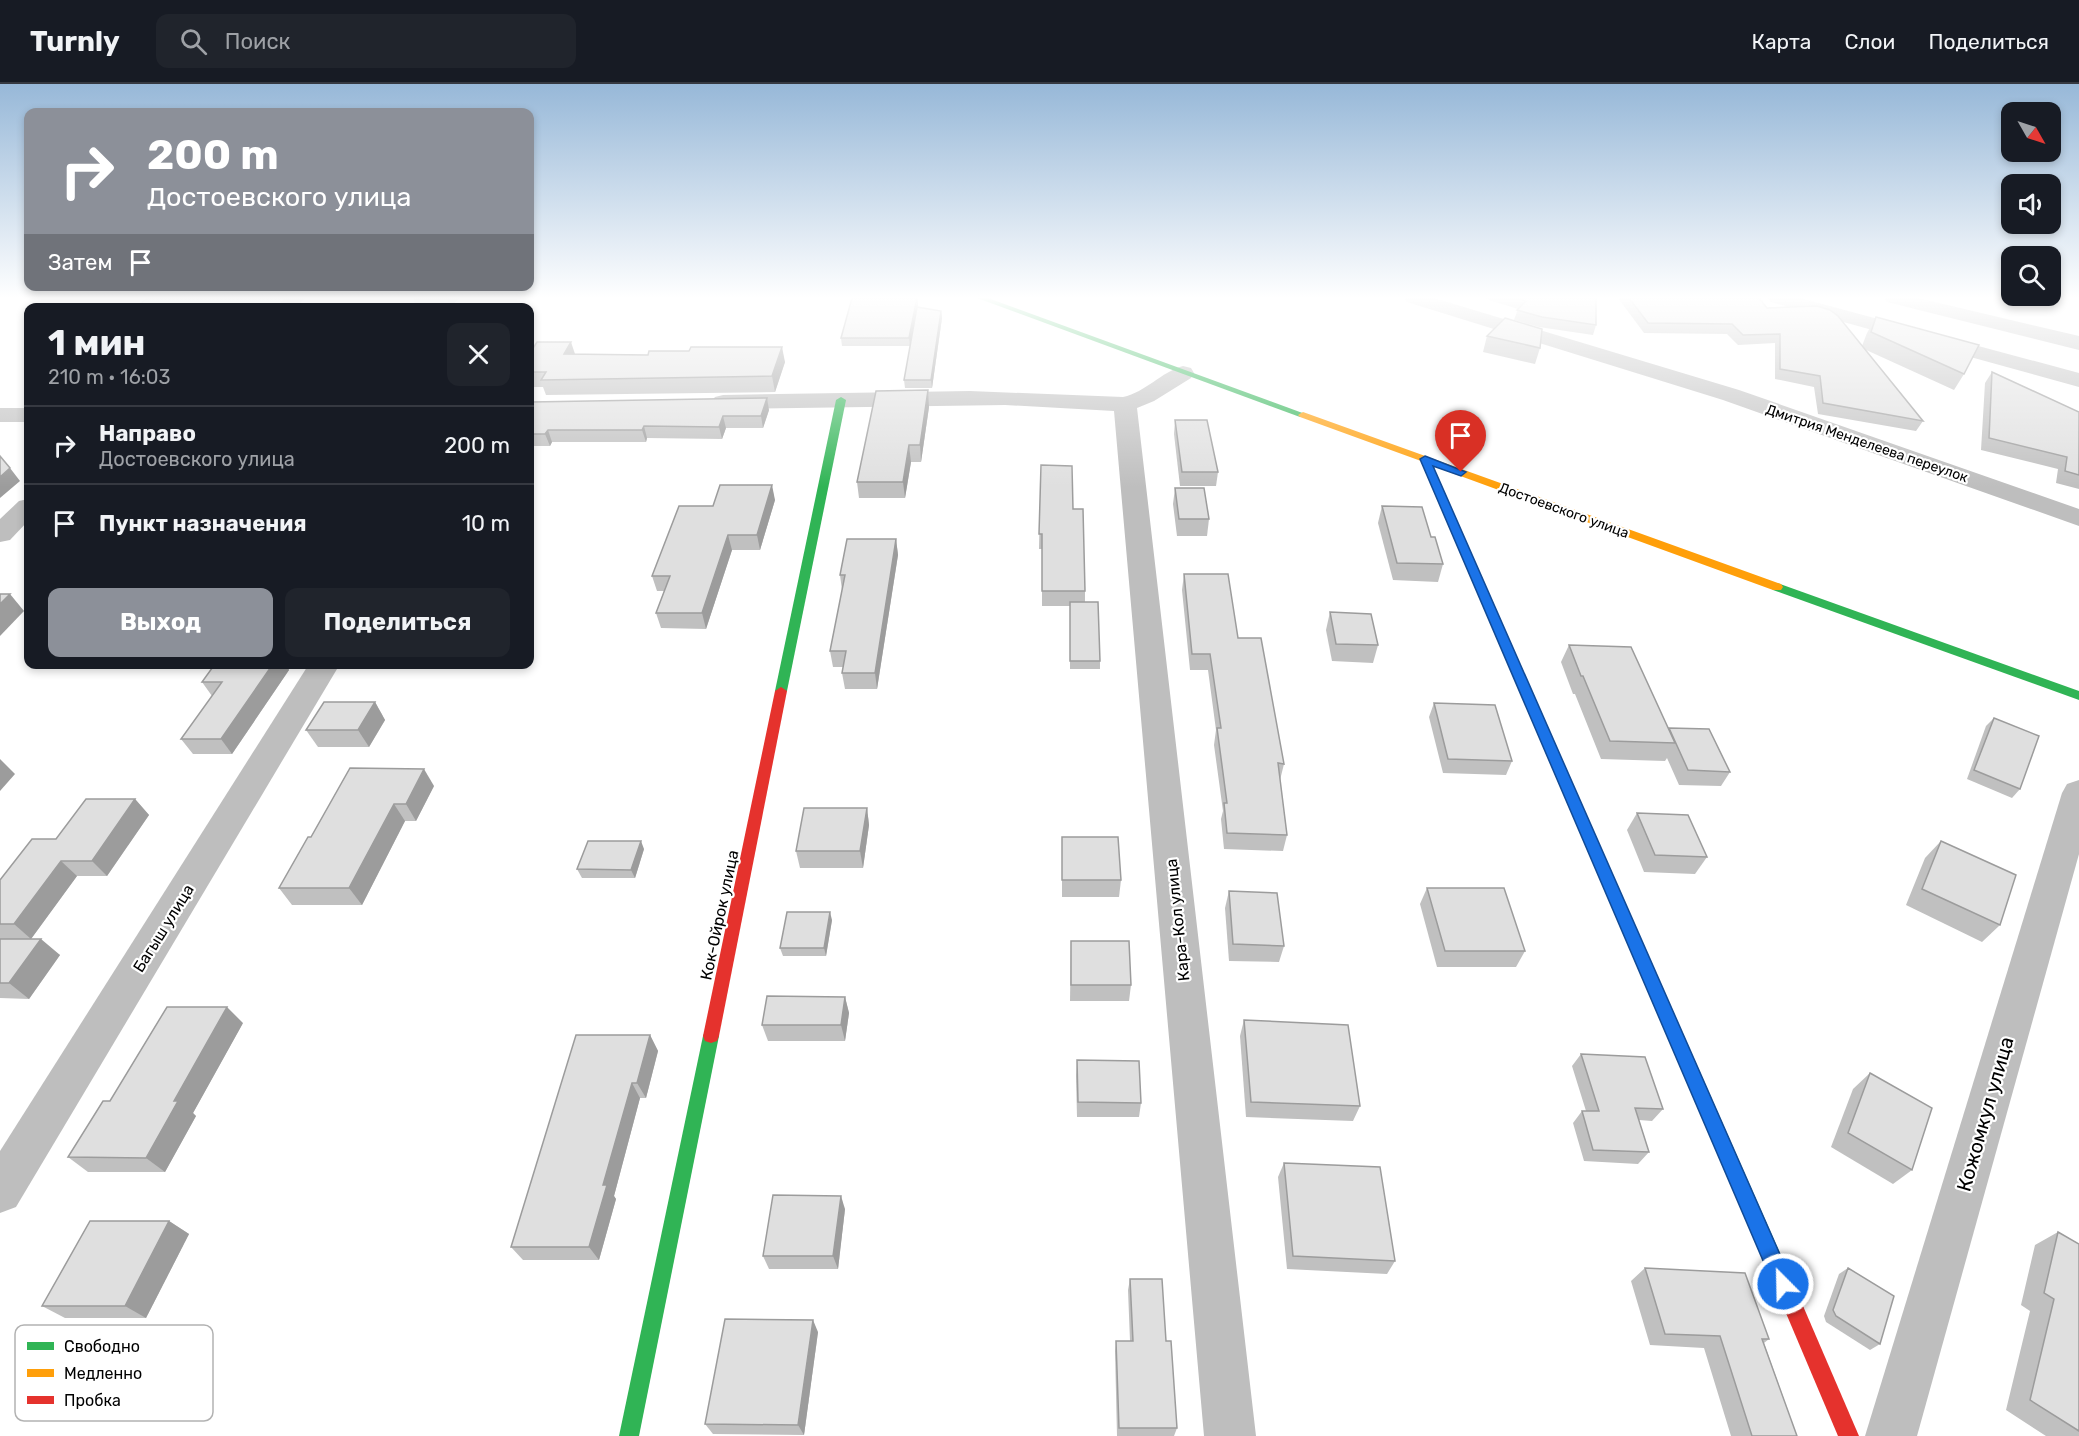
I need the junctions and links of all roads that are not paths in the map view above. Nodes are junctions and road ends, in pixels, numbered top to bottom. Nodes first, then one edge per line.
1 (1151, 361) edge
2 (1620, 361) edge
3 (2010, 361) edge
4 (1183, 373) junction
5 (2079, 380) edge
6 (841, 400) junction
7 (697, 402) edge
8 (1125, 405) junction
9 (0, 415) edge
10 (24, 415) edge
11 (1425, 459) junction
12 (24, 511) edge
13 (2079, 518) edge
14 (0, 534) edge
15 (323, 669) edge
16 (2079, 696) edge
17 (2079, 793) edge
18 (0, 1191) edge
19 (629, 1436) edge
20 (1230, 1436) edge
21 (1849, 1436) edge
22 (1891, 1436) edge

1 - 4 street, Достоевского улица
2 - 13 street, Дмитрия Менделеева переулок
3 - 5 street
4 - 8 street
4 - 11 street, Достоевского улица
6 - 7 street
6 - 8 street
6 - 19 street, Кок-Ойрок улица
8 - 20 street, Кара-Кол улица
9 - 10 street
11 - 16 street, Достоевского улица
11 - 21 street
12 - 14 street
15 - 18 street, Багыш улица
17 - 22 street, Кожомкул улица

